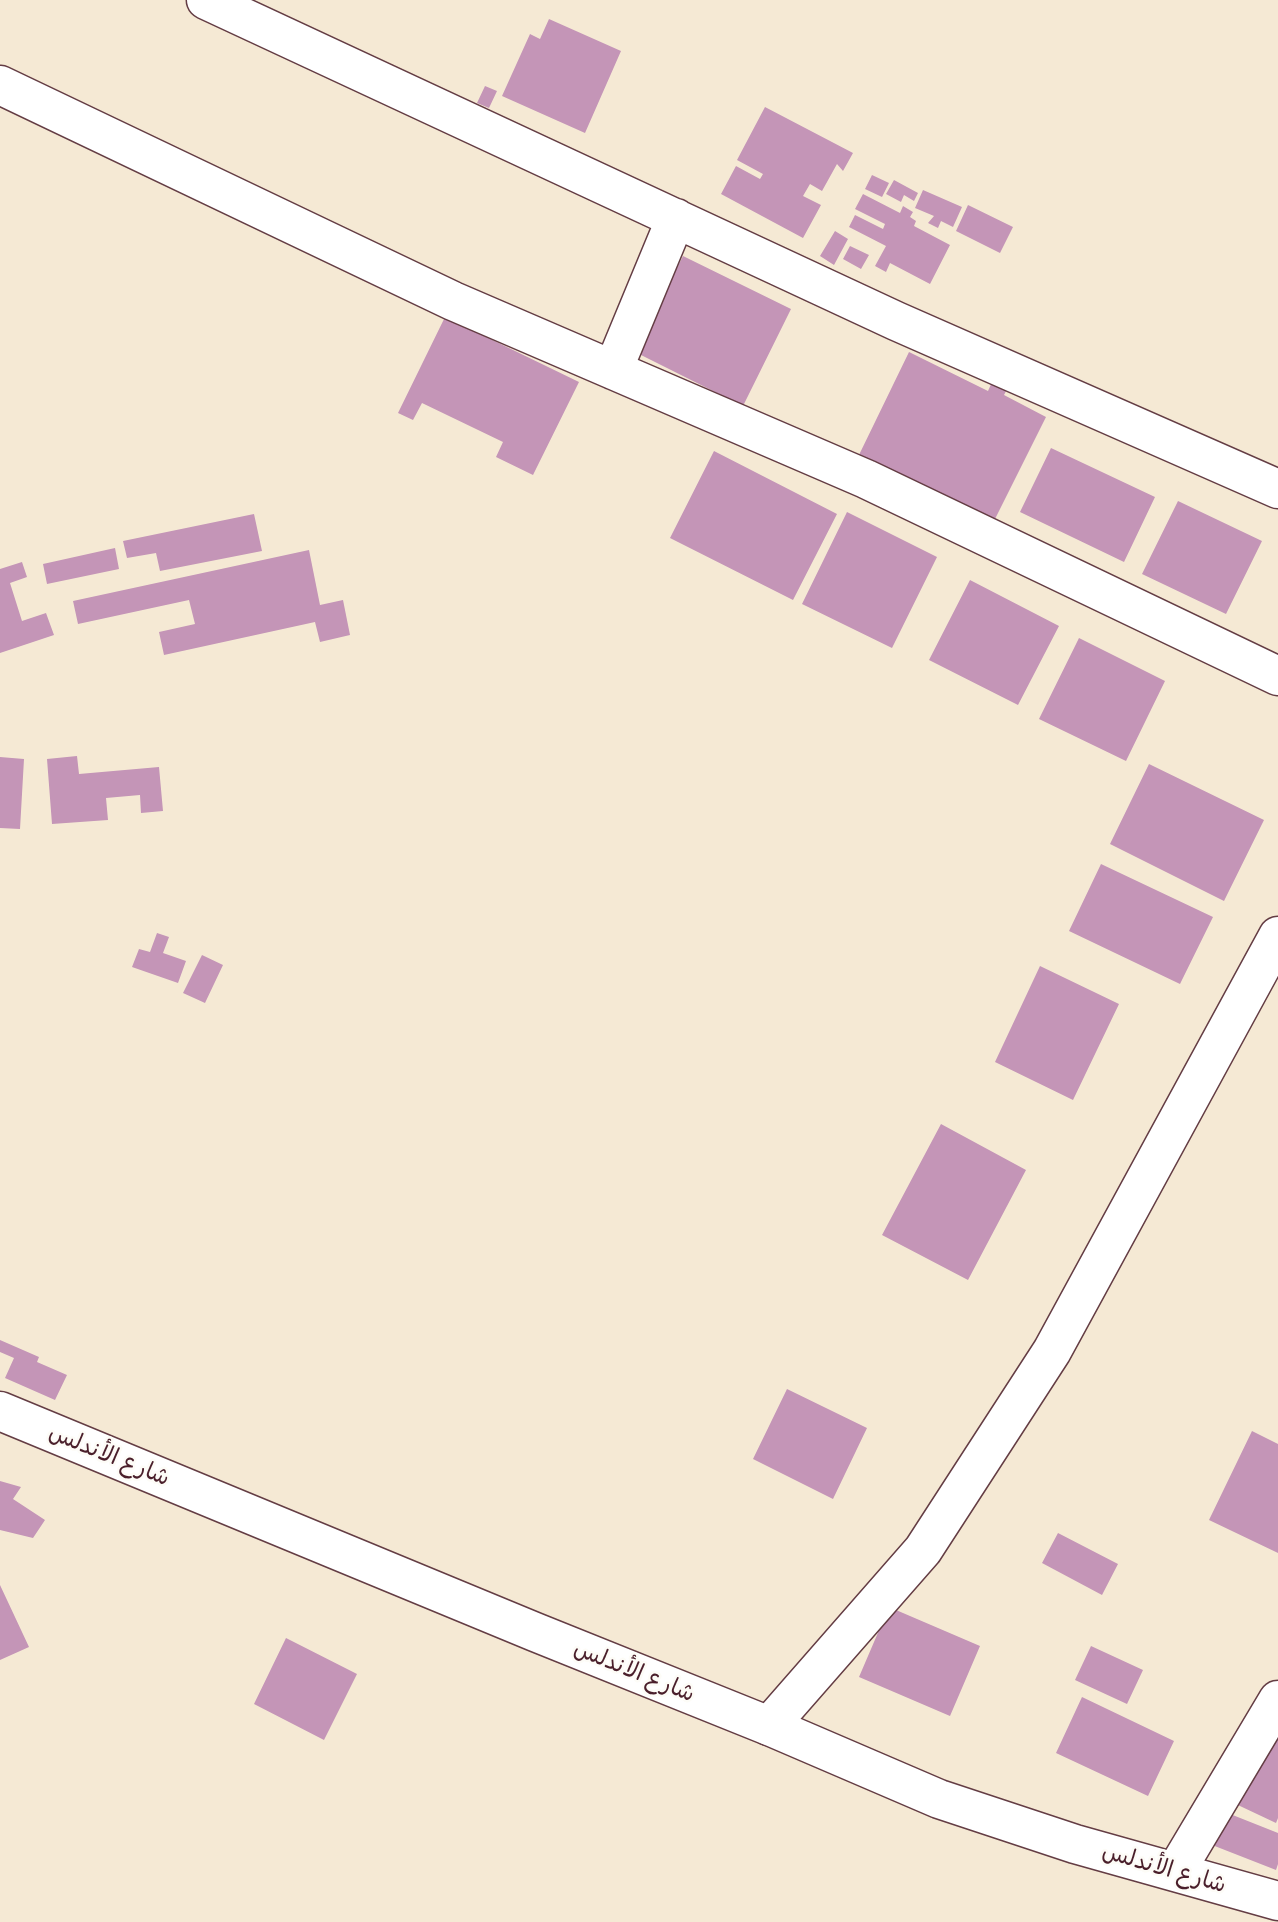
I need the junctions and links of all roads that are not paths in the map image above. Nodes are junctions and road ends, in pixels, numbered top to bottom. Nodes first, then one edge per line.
1 (206, 0) edge
2 (0, 85) edge
3 (676, 218) junction
4 (612, 370) junction
5 (1278, 489) edge
6 (1278, 676) edge
7 (1278, 936) edge
8 (0, 1411) edge
9 (1278, 1700) edge
10 (769, 1726) junction
11 (1177, 1871) junction
12 (1278, 1901) edge

1 - 3 street
2 - 4 street
3 - 4 street
3 - 5 street
4 - 6 street
7 - 10 street
8 - 10 street, شارع الأندلس
9 - 11 street
10 - 11 street, شارع الأندلس
11 - 12 street, شارع الأندلس

